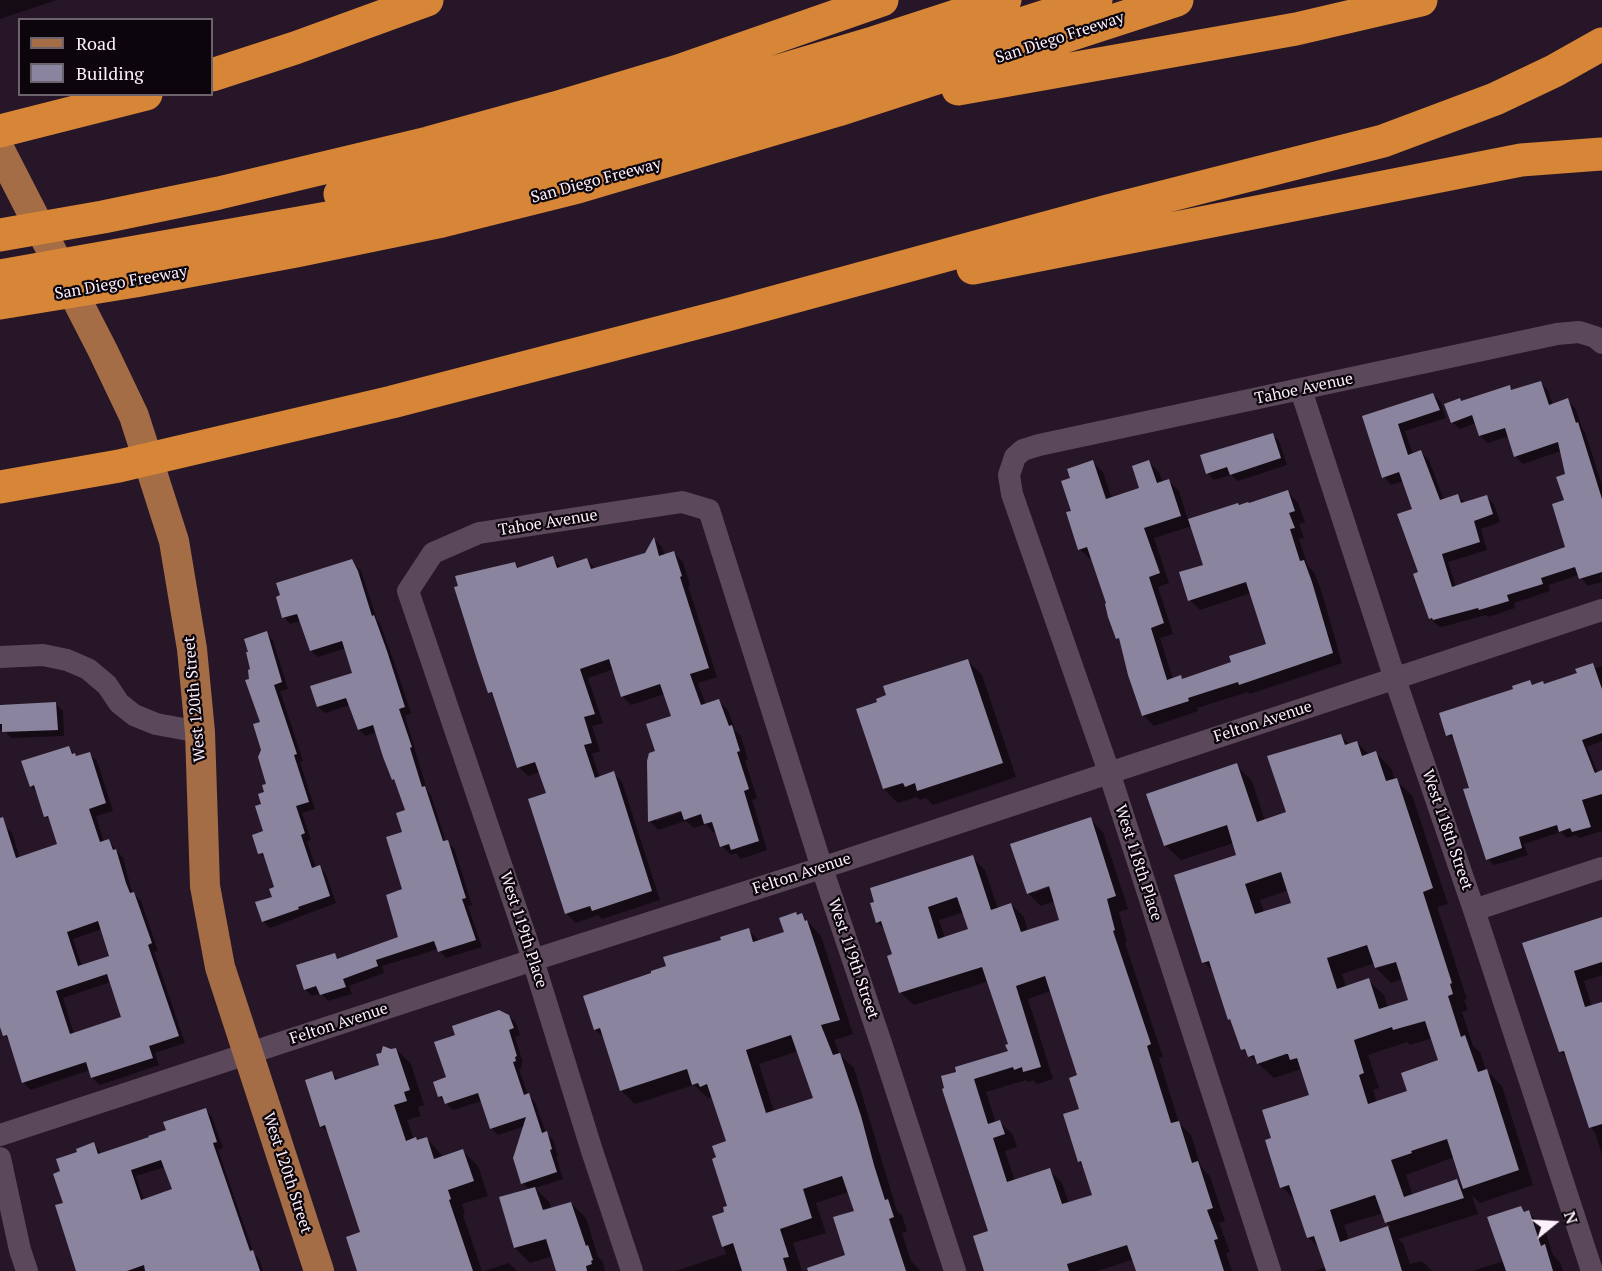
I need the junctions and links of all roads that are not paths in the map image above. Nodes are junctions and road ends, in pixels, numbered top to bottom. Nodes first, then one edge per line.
1 (427, 0) edge
2 (1005, 0) edge
3 (1096, 0) edge
4 (1177, 0) edge
5 (1421, 0) edge
6 (871, 2) edge
7 (1602, 44) edge
8 (213, 75) edge
9 (139, 96) edge
10 (838, 110) junction
11 (0, 131) edge
12 (0, 150) edge
13 (1602, 154) edge
14 (0, 235) edge
15 (118, 248) junction
16 (0, 261) edge
17 (1, 294) edge
18 (727, 315) junction
19 (1598, 340) edge
20 (1301, 390) junction
21 (1015, 458) joint
22 (0, 487) edge
23 (709, 510) joint
24 (408, 591) joint
25 (1602, 610) edge
26 (0, 657) edge
27 (1395, 679) junction
28 (200, 732) junction
29 (1108, 772) junction
30 (822, 868) junction
31 (1602, 868) edge
32 (1474, 910) junction
33 (533, 960) junction
34 (248, 1054) junction
35 (0, 1135) edge
36 (0, 1158) edge
37 (16, 1259) edge
38 (319, 1271) edge
39 (632, 1271) edge
40 (955, 1271) edge
41 (1270, 1271) edge
42 (1592, 1271) edge

1 - 8 highway
2 - 15 highway
3 - 15 highway
4 - 10 highway, San Diego Freeway
5 - 10 highway
6 - 15 highway, San Diego Freeway
7 - 18 highway
9 - 11 highway
10 - 15 highway, San Diego Freeway
12 - 28 main road, West 120th Street
13 - 18 highway
14 - 15 highway, San Diego Freeway
15 - 16 highway
15 - 17 highway, San Diego Freeway
18 - 22 highway
19 - 20 street, Tahoe Avenue
20 - 21 street, Tahoe Avenue
20 - 27 street, West 118th Street
21 - 29 street, West 118th Place
23 - 24 street, Tahoe Avenue
23 - 30 street, West 119th Street
24 - 33 street, West 119th Place
25 - 27 street, Felton Avenue
26 - 28 street
27 - 29 street, Felton Avenue
27 - 32 street, West 118th Street
28 - 34 main road, West 120th Street
29 - 30 street, Felton Avenue
29 - 41 street, West 118th Place
30 - 33 street, Felton Avenue
30 - 40 street, West 119th Street
31 - 32 street
32 - 42 street, West 118th Street
33 - 34 street, Felton Avenue
33 - 39 street, West 119th Place
34 - 35 street, Felton Avenue
34 - 38 main road, West 120th Street
36 - 37 street

